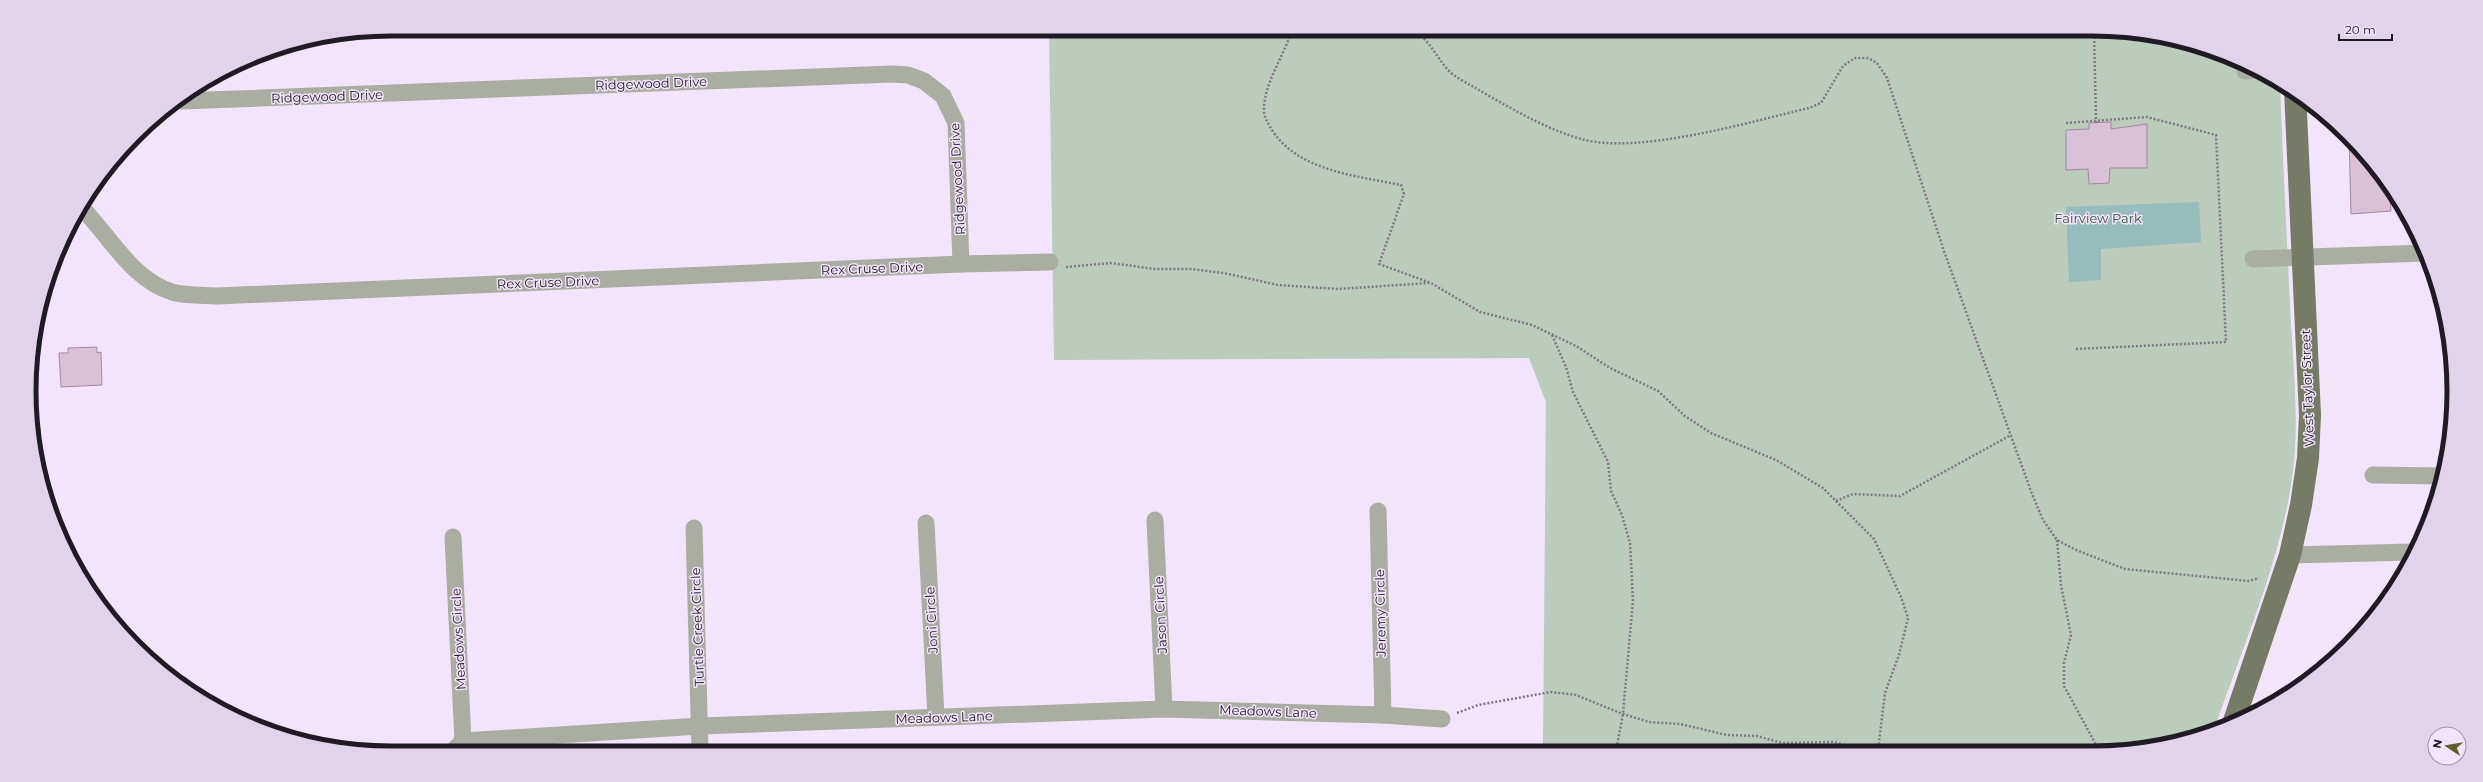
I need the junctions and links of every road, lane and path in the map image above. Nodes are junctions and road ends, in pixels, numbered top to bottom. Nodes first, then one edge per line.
1 (1289, 36) edge
2 (1423, 36) edge
3 (2094, 36) edge
4 (2295, 100) edge
5 (187, 101) edge
6 (2096, 122) junction
7 (2066, 123) dead end
8 (85, 212) edge
9 (2419, 253) edge
10 (2301, 256) junction
11 (2253, 259) dead end
12 (1050, 262) joint
13 (961, 264) junction
14 (1431, 283) junction
15 (1552, 334) junction
16 (2076, 349) dead end
17 (2011, 435) junction
18 (2373, 475) dead end
19 (2437, 476) edge
20 (1836, 501) junction
21 (1378, 511) dead end
22 (1155, 520) dead end
23 (926, 523) dead end
24 (694, 528) dead end
25 (453, 537) dead end
26 (2057, 540) junction
27 (2408, 552) edge
28 (2290, 555) junction
29 (2259, 578) dead end
30 (1164, 709) junction
31 (1623, 714) junction
32 (1383, 715) junction
33 (2236, 715) edge
34 (936, 717) junction
35 (1442, 718) joint
36 (700, 726) junction
37 (457, 746) edge
38 (469, 746) edge
39 (700, 746) edge
40 (1617, 746) edge
41 (1848, 746) edge
42 (1878, 746) edge
43 (2097, 746) edge

1 - 14 path
2 - 17 path
3 - 6 path
4 - 10 main road, West Taylor Street
5 - 13 street, Ridgewood Drive
6 - 7 path
6 - 16 path
8 - 13 street, Rex Cruse Drive
9 - 10 street
10 - 11 street
10 - 28 main road, West Taylor Street
12 - 13 street, Rex Cruse Drive
12 - 14 path
14 - 15 path
15 - 20 path
15 - 31 path
17 - 20 path
17 - 26 path
18 - 19 street
20 - 42 path
21 - 32 street, Jeremy Circle
22 - 30 street, Jason Circle
23 - 34 street, Joni Circle
24 - 36 street, Turtle Creek Circle
25 - 37 street, Meadows Circle
26 - 29 path
26 - 43 path
27 - 28 street
28 - 33 main road, West Taylor Street
30 - 32 street, Meadows Lane
30 - 34 street, Meadows Lane
31 - 35 path
31 - 40 path
31 - 41 path
32 - 35 street, Meadows Lane
34 - 36 street, Meadows Lane
36 - 38 street, Meadows Lane
36 - 39 street, Turtle Creek Circle

